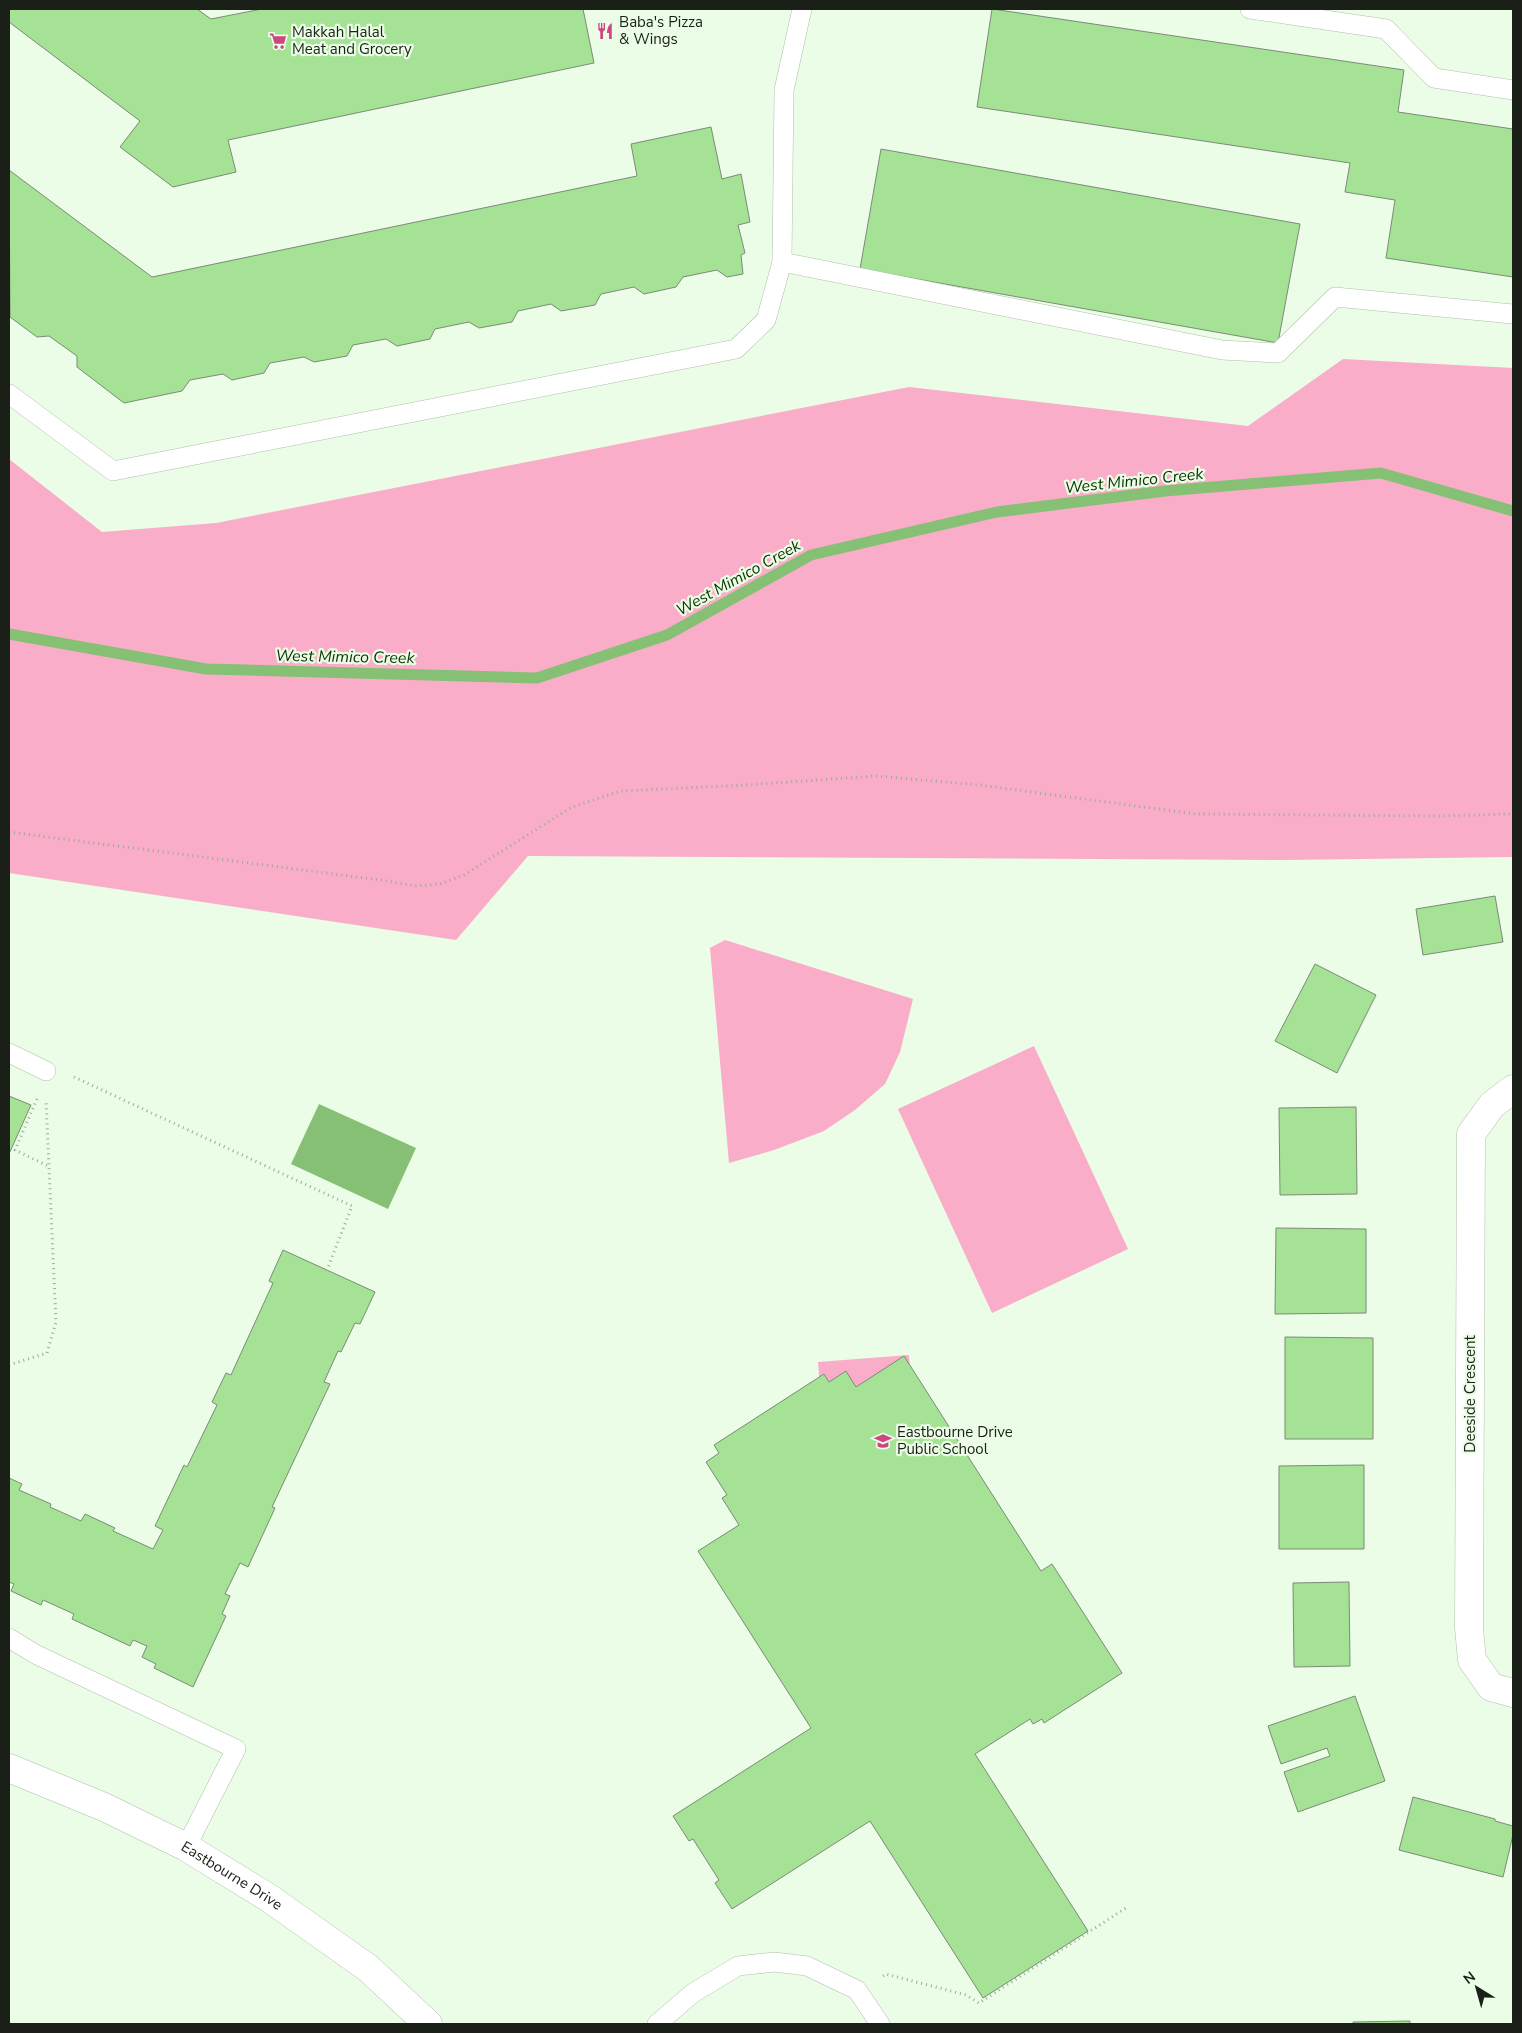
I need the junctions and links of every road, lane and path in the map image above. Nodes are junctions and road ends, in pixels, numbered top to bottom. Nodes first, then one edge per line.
1 (802, 9) edge
2 (1250, 9) edge
3 (1513, 90) edge
4 (782, 262) junction
5 (1513, 314) edge
6 (9, 394) edge
7 (1513, 814) edge
8 (9, 832) edge
9 (9, 1052) edge
10 (46, 1075) junction
11 (1513, 1089) edge
12 (48, 1166) junction
13 (327, 1270) dead end
14 (9, 1365) edge
15 (9, 1638) edge
16 (1513, 1693) edge
17 (9, 1768) edge
18 (186, 1847) junction
19 (1126, 1908) dead end
20 (858, 1990) junction
21 (428, 2024) edge
22 (658, 2024) edge
23 (880, 2024) edge

1 - 4 lane
2 - 3 lane
4 - 5 lane
4 - 6 lane
7 - 8 path
9 - 10 lane
10 - 12 path
10 - 12 path
10 - 13 path
11 - 16 street, Deeside Crescent
12 - 14 path
15 - 18 lane
17 - 18 street, Eastbourne Drive
18 - 21 street, Eastbourne Drive
19 - 20 path
20 - 22 lane
20 - 23 lane

